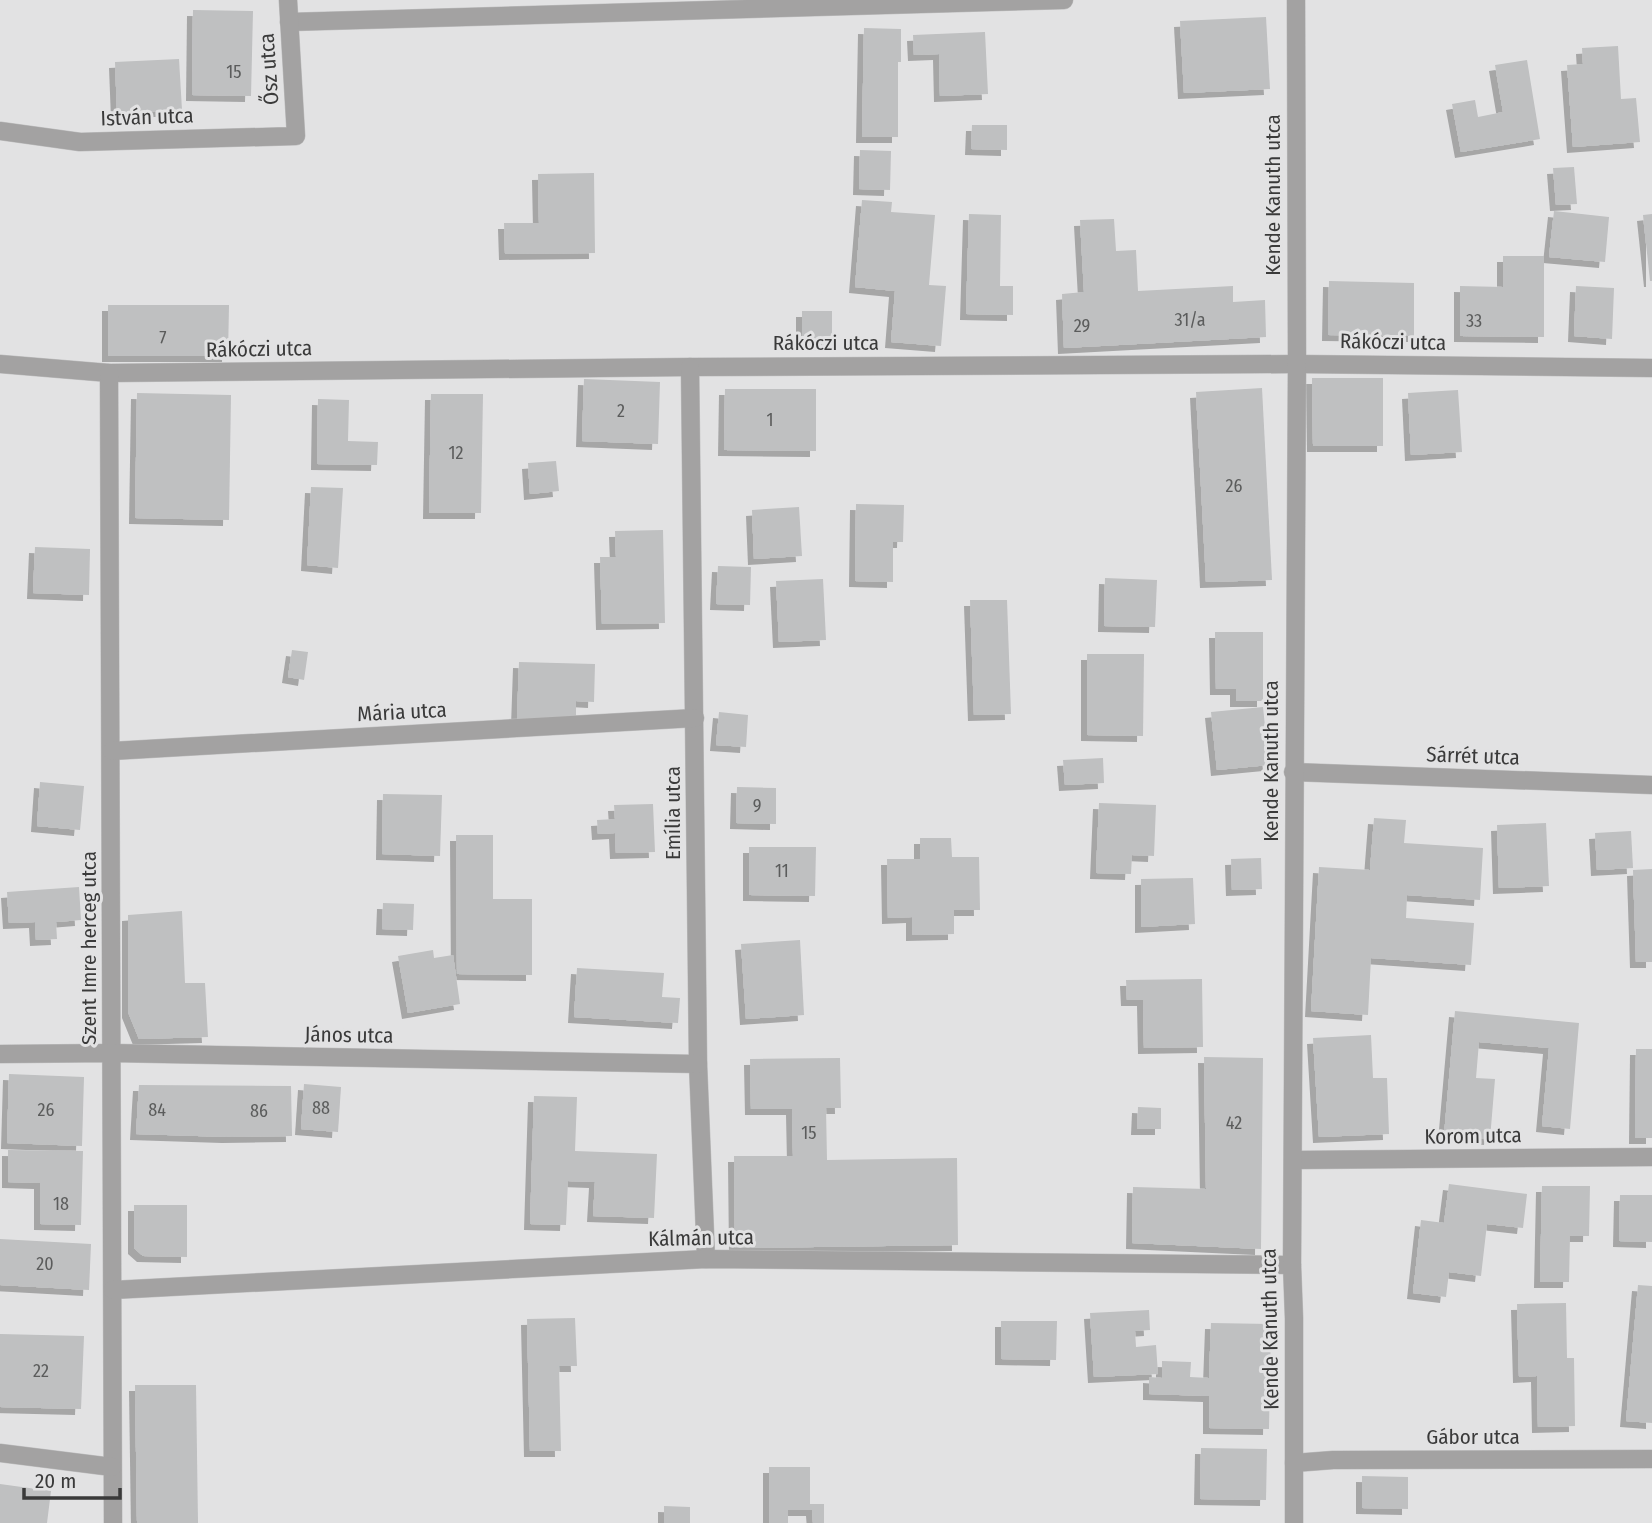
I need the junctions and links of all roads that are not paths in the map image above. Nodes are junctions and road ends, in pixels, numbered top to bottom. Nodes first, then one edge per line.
1 (288, 0) edge
2 (1064, 0) edge
3 (1296, 0) edge
4 (289, 22) junction
5 (0, 131) edge
6 (296, 136) joint
7 (0, 364) edge
8 (1297, 364) junction
9 (690, 367) junction
10 (1652, 368) edge
11 (109, 373) junction
12 (695, 718) junction
13 (112, 751) junction
14 (1293, 772) junction
15 (1652, 785) edge
16 (112, 1053) junction
17 (0, 1054) edge
18 (698, 1064) junction
19 (1652, 1157) edge
20 (1294, 1160) junction
21 (706, 1259) junction
22 (1292, 1265) junction
23 (113, 1290) junction
24 (0, 1453) edge
25 (1652, 1459) edge
26 (1294, 1463) junction
27 (112, 1467) junction
28 (113, 1523) edge
29 (1294, 1523) edge

1 - 4 street, Ősz utca
2 - 4 street
3 - 8 street, Kende Kanuth utca
4 - 6 street, Ősz utca
5 - 6 street, István utca
7 - 11 street, Rákóczi utca
8 - 9 street, Rákóczi utca
8 - 10 street, Rákóczi utca
8 - 14 street, Kende Kanuth utca
9 - 11 street, Rákóczi utca
9 - 12 street, Emília utca
11 - 13 street, Szent Imre herceg utca
12 - 13 street, Mária utca
12 - 18 street, Emília utca
13 - 16 street, Szent Imre herceg utca
14 - 15 street, Sárrét utca
14 - 20 street, Kende Kanuth utca
16 - 17 street, János utca
16 - 18 street, János utca
16 - 23 street, Szent Imre herceg utca
18 - 21 street, Emília utca
19 - 20 street, Korom utca
20 - 22 street, Kende Kanuth utca
21 - 22 street, Kálmán utca
21 - 23 street, Kálmán utca
22 - 26 street, Kende Kanuth utca
23 - 27 street, Szent Imre herceg utca
24 - 27 street
25 - 26 street, Gábor utca
26 - 29 street, Kende Kanuth utca
27 - 28 street, Szent Imre herceg utca

